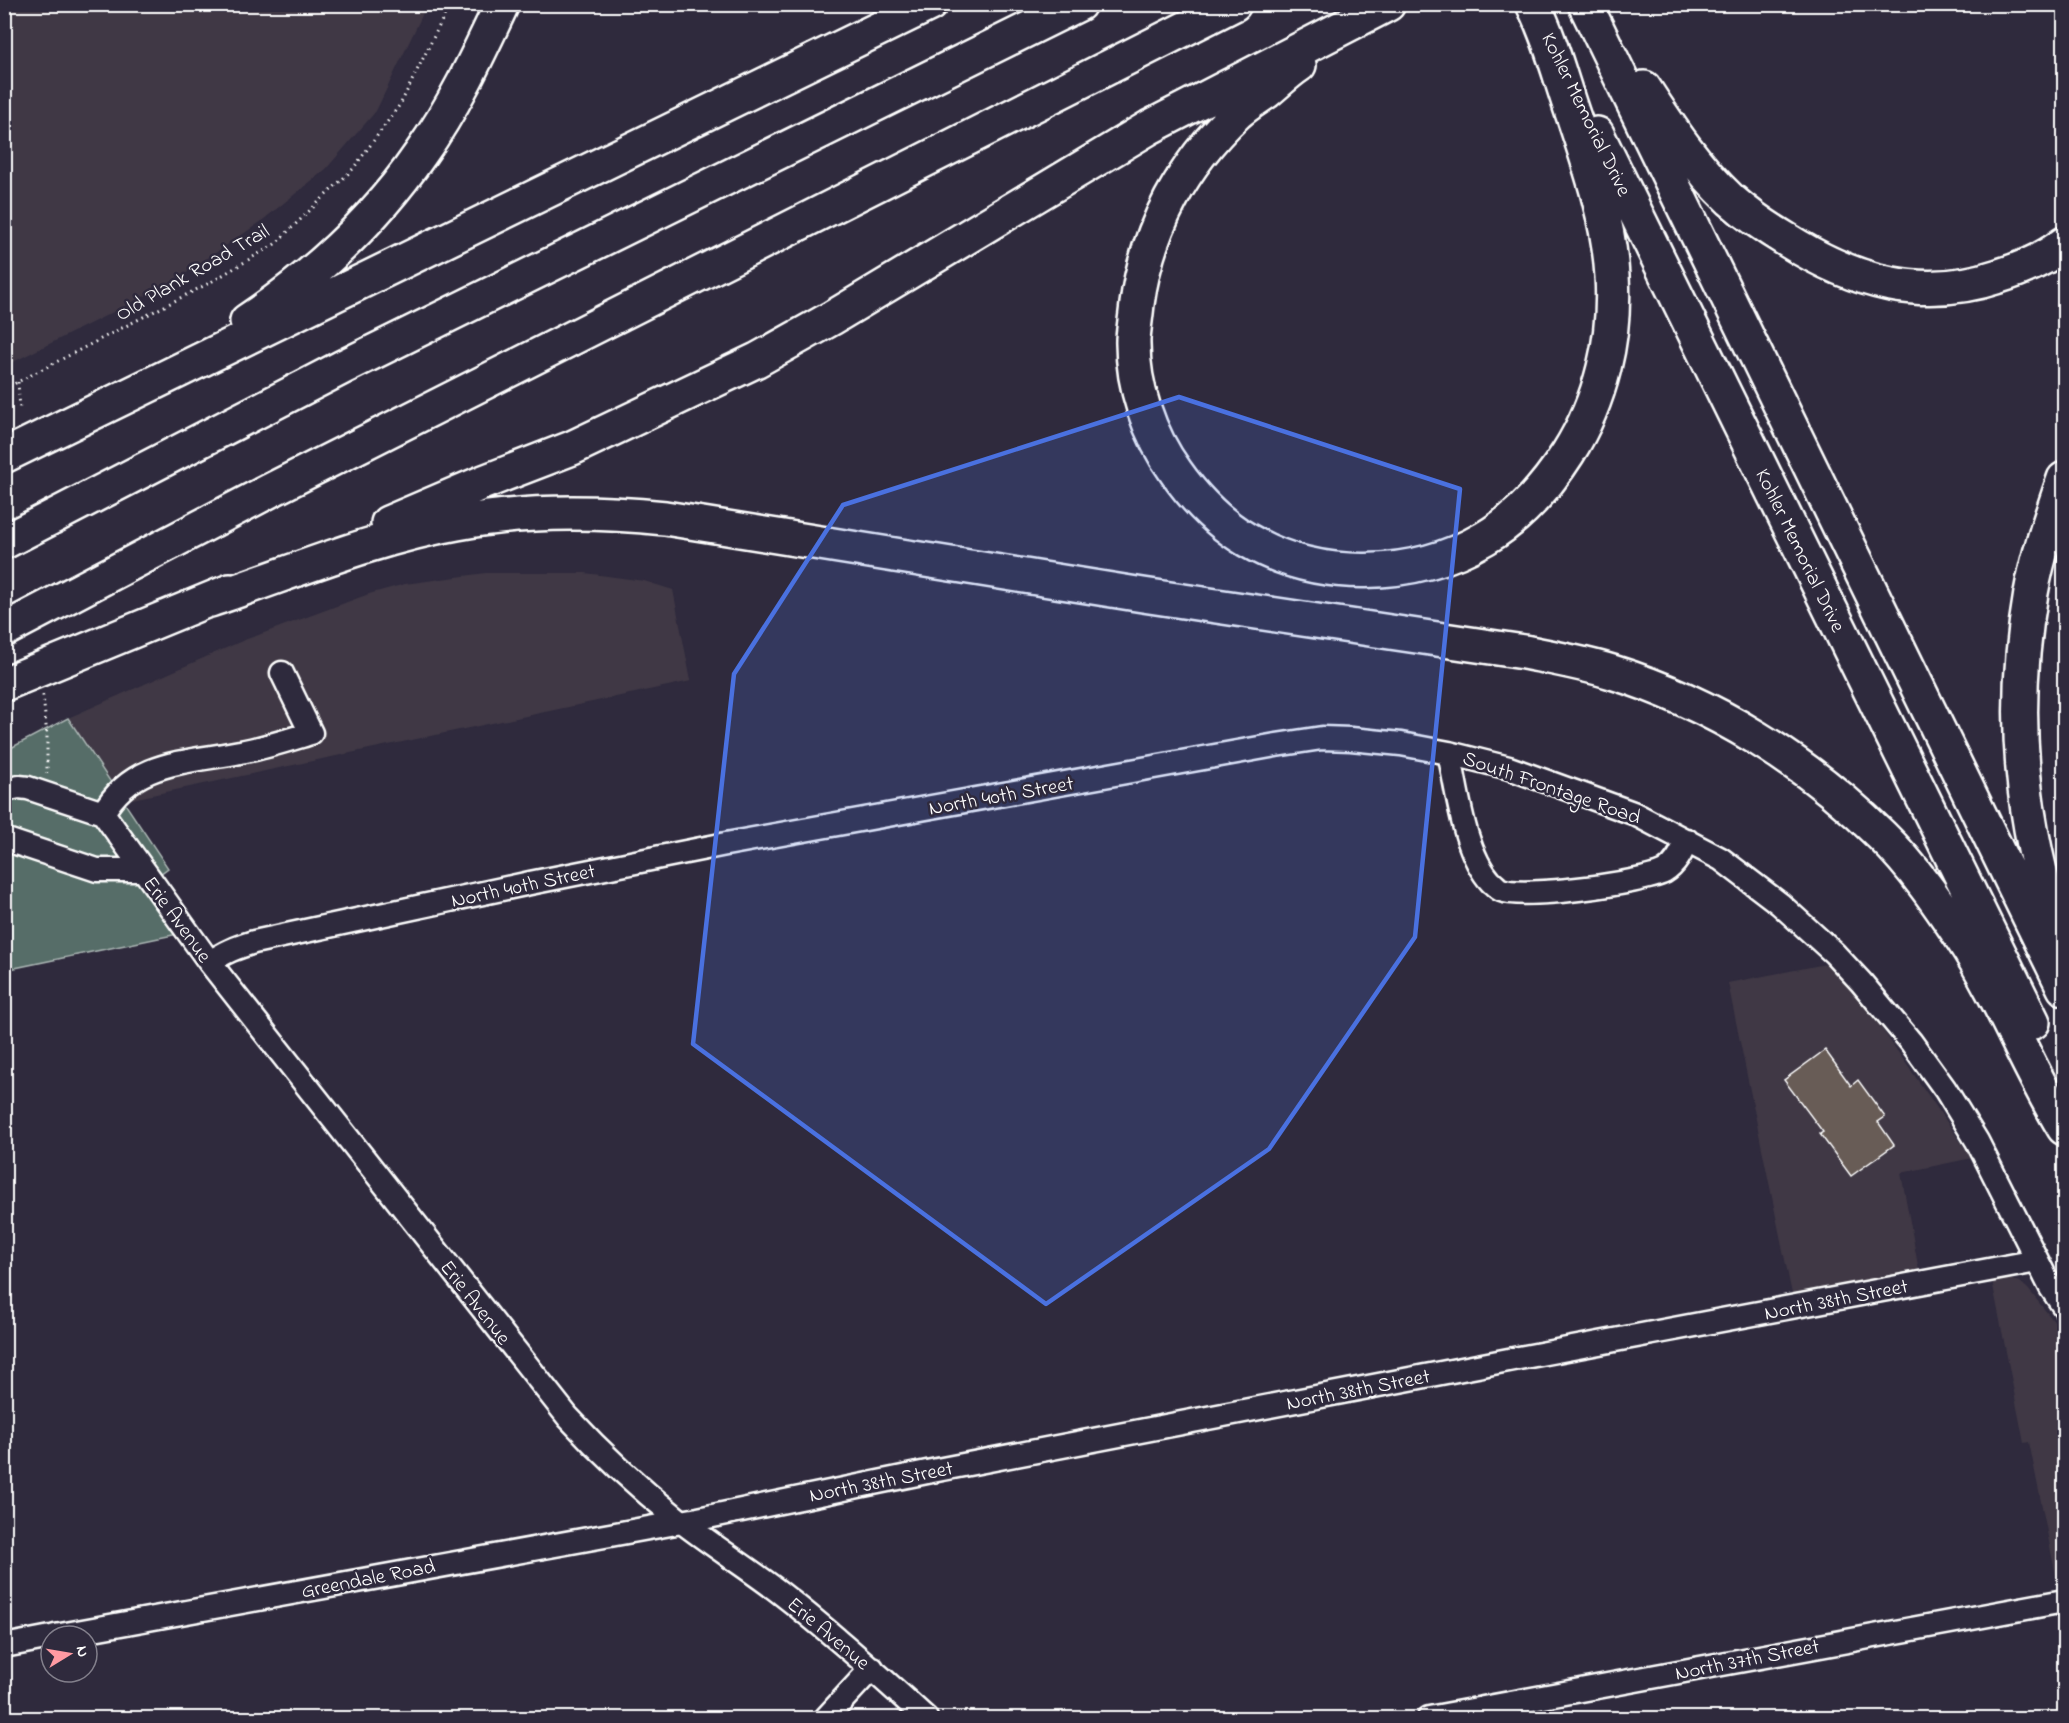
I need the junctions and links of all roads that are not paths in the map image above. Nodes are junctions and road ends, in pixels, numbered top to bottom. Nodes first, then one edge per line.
1 (502, 4) edge
2 (930, 4) edge
3 (1079, 4) edge
4 (1234, 4) edge
5 (1388, 4) edge
6 (1398, 4) edge
7 (1586, 4) edge
8 (1535, 9) edge
9 (2064, 244) edge
10 (161, 379) junction
11 (4, 456) edge
12 (2064, 479) edge
13 (4, 542) edge
14 (210, 600) junction
15 (4, 630) edge
16 (282, 673) dead end
17 (4, 684) edge
18 (1449, 753) junction
19 (4, 790) edge
20 (102, 813) junction
21 (4, 839) edge
22 (1688, 840) junction
23 (143, 870) junction
24 (2064, 953) edge
25 (210, 963) junction
26 (2064, 988) edge
27 (2064, 1086) edge
28 (2064, 1128) edge
29 (2037, 1262) junction
30 (2064, 1307) edge
31 (680, 1521) junction
32 (2064, 1601) edge
33 (99, 1628) edge
34 (39, 1639) edge
35 (4, 1646) edge
36 (872, 1668) junction
37 (826, 1719) edge
38 (926, 1719) edge
39 (1429, 1719) edge

1 - 10 highway
2 - 10 highway
3 - 13 highway
4 - 15 highway
5 - 14 highway
6 - 8 highway
7 - 9 highway
7 - 26 highway
8 - 27 highway, Kohler Memorial Drive
10 - 11 highway
12 - 24 highway
14 - 17 highway
14 - 28 highway
16 - 20 street
18 - 22 street, South Frontage Road
18 - 22 street
18 - 25 street, North 40th Street
19 - 20 street
20 - 23 street, Erie Avenue
21 - 23 street
22 - 29 street, South Frontage Road
23 - 25 street, Erie Avenue
25 - 31 street, Erie Avenue
29 - 30 street, South Frontage Road
29 - 31 street, North 38th Street
31 - 33 street, Greendale Road
31 - 36 street, Erie Avenue
32 - 39 street, North 37th Street
34 - 35 street, Greendale Road
36 - 37 street
36 - 38 street, Erie Avenue

